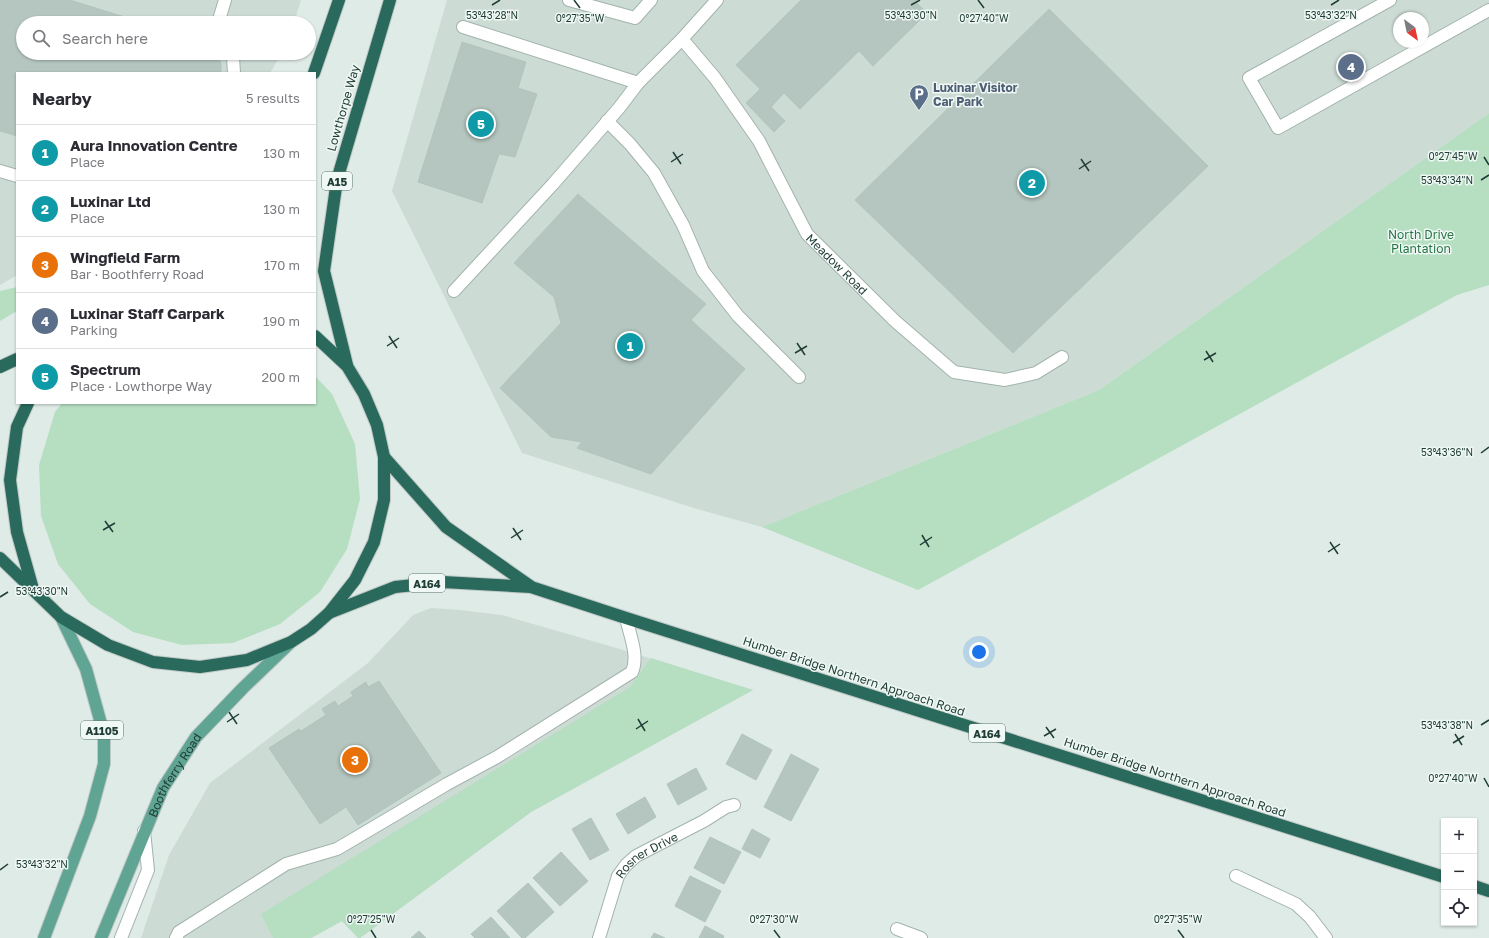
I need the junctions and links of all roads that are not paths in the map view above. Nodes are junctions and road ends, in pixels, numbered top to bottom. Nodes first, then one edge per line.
1 (225, 0) edge
2 (340, 0) edge
3 (390, 0) edge
4 (569, 0) edge
5 (651, 0) edge
6 (717, 0) edge
7 (1390, 0) edge
8 (1489, 10) edge
9 (220, 16) edge
10 (463, 27) dead end
11 (682, 39) junction
12 (233, 60) edge
13 (234, 72) edge
14 (314, 72) edge
15 (638, 83) junction
16 (607, 121) junction
17 (1, 173) edge
18 (16, 176) edge
19 (454, 291) dead end
20 (316, 337) edge
21 (1062, 357) dead end
22 (16, 359) edge
23 (347, 366) junction
24 (0, 367) edge
25 (799, 377) dead end
26 (28, 404) edge
27 (384, 457) junction
28 (0, 558) edge
29 (531, 587) junction
30 (33, 590) junction
31 (328, 613) junction
32 (61, 617) junction
33 (626, 618) junction
34 (291, 642) junction
35 (734, 805) dead end
36 (144, 831) junction
37 (1236, 876) dead end
38 (1441, 876) edge
39 (1477, 887) edge
40 (1489, 891) edge
41 (897, 929) dead end
42 (44, 938) edge
43 (101, 938) edge
44 (122, 938) edge
45 (176, 938) edge
46 (599, 938) edge
47 (921, 938) edge
48 (1326, 938) edge

1 - 9 street
2 - 14 highway
3 - 23 highway, Lowthorpe Way / A15
4 - 5 street
6 - 11 street
7 - 8 street
10 - 15 street
11 - 15 street
11 - 21 street, Meadow Road
12 - 13 street
15 - 16 street
16 - 19 street
16 - 25 street
17 - 18 street
20 - 23 highway
22 - 24 highway
23 - 27 highway
26 - 30 highway
27 - 29 highway, A164
27 - 31 highway
28 - 30 highway
29 - 31 highway, A164
29 - 33 highway, Humber Bridge Northern Approach Road / A164
30 - 32 highway
31 - 34 highway
32 - 34 highway
32 - 42 main road, A1105
33 - 38 highway, Humber Bridge Northern Approach Road / A164
33 - 45 street
34 - 36 main road, Boothferry Road
35 - 46 street, Rosner Drive
36 - 43 main road, Boothferry Road
36 - 44 street
37 - 48 street
39 - 40 highway
41 - 47 street

